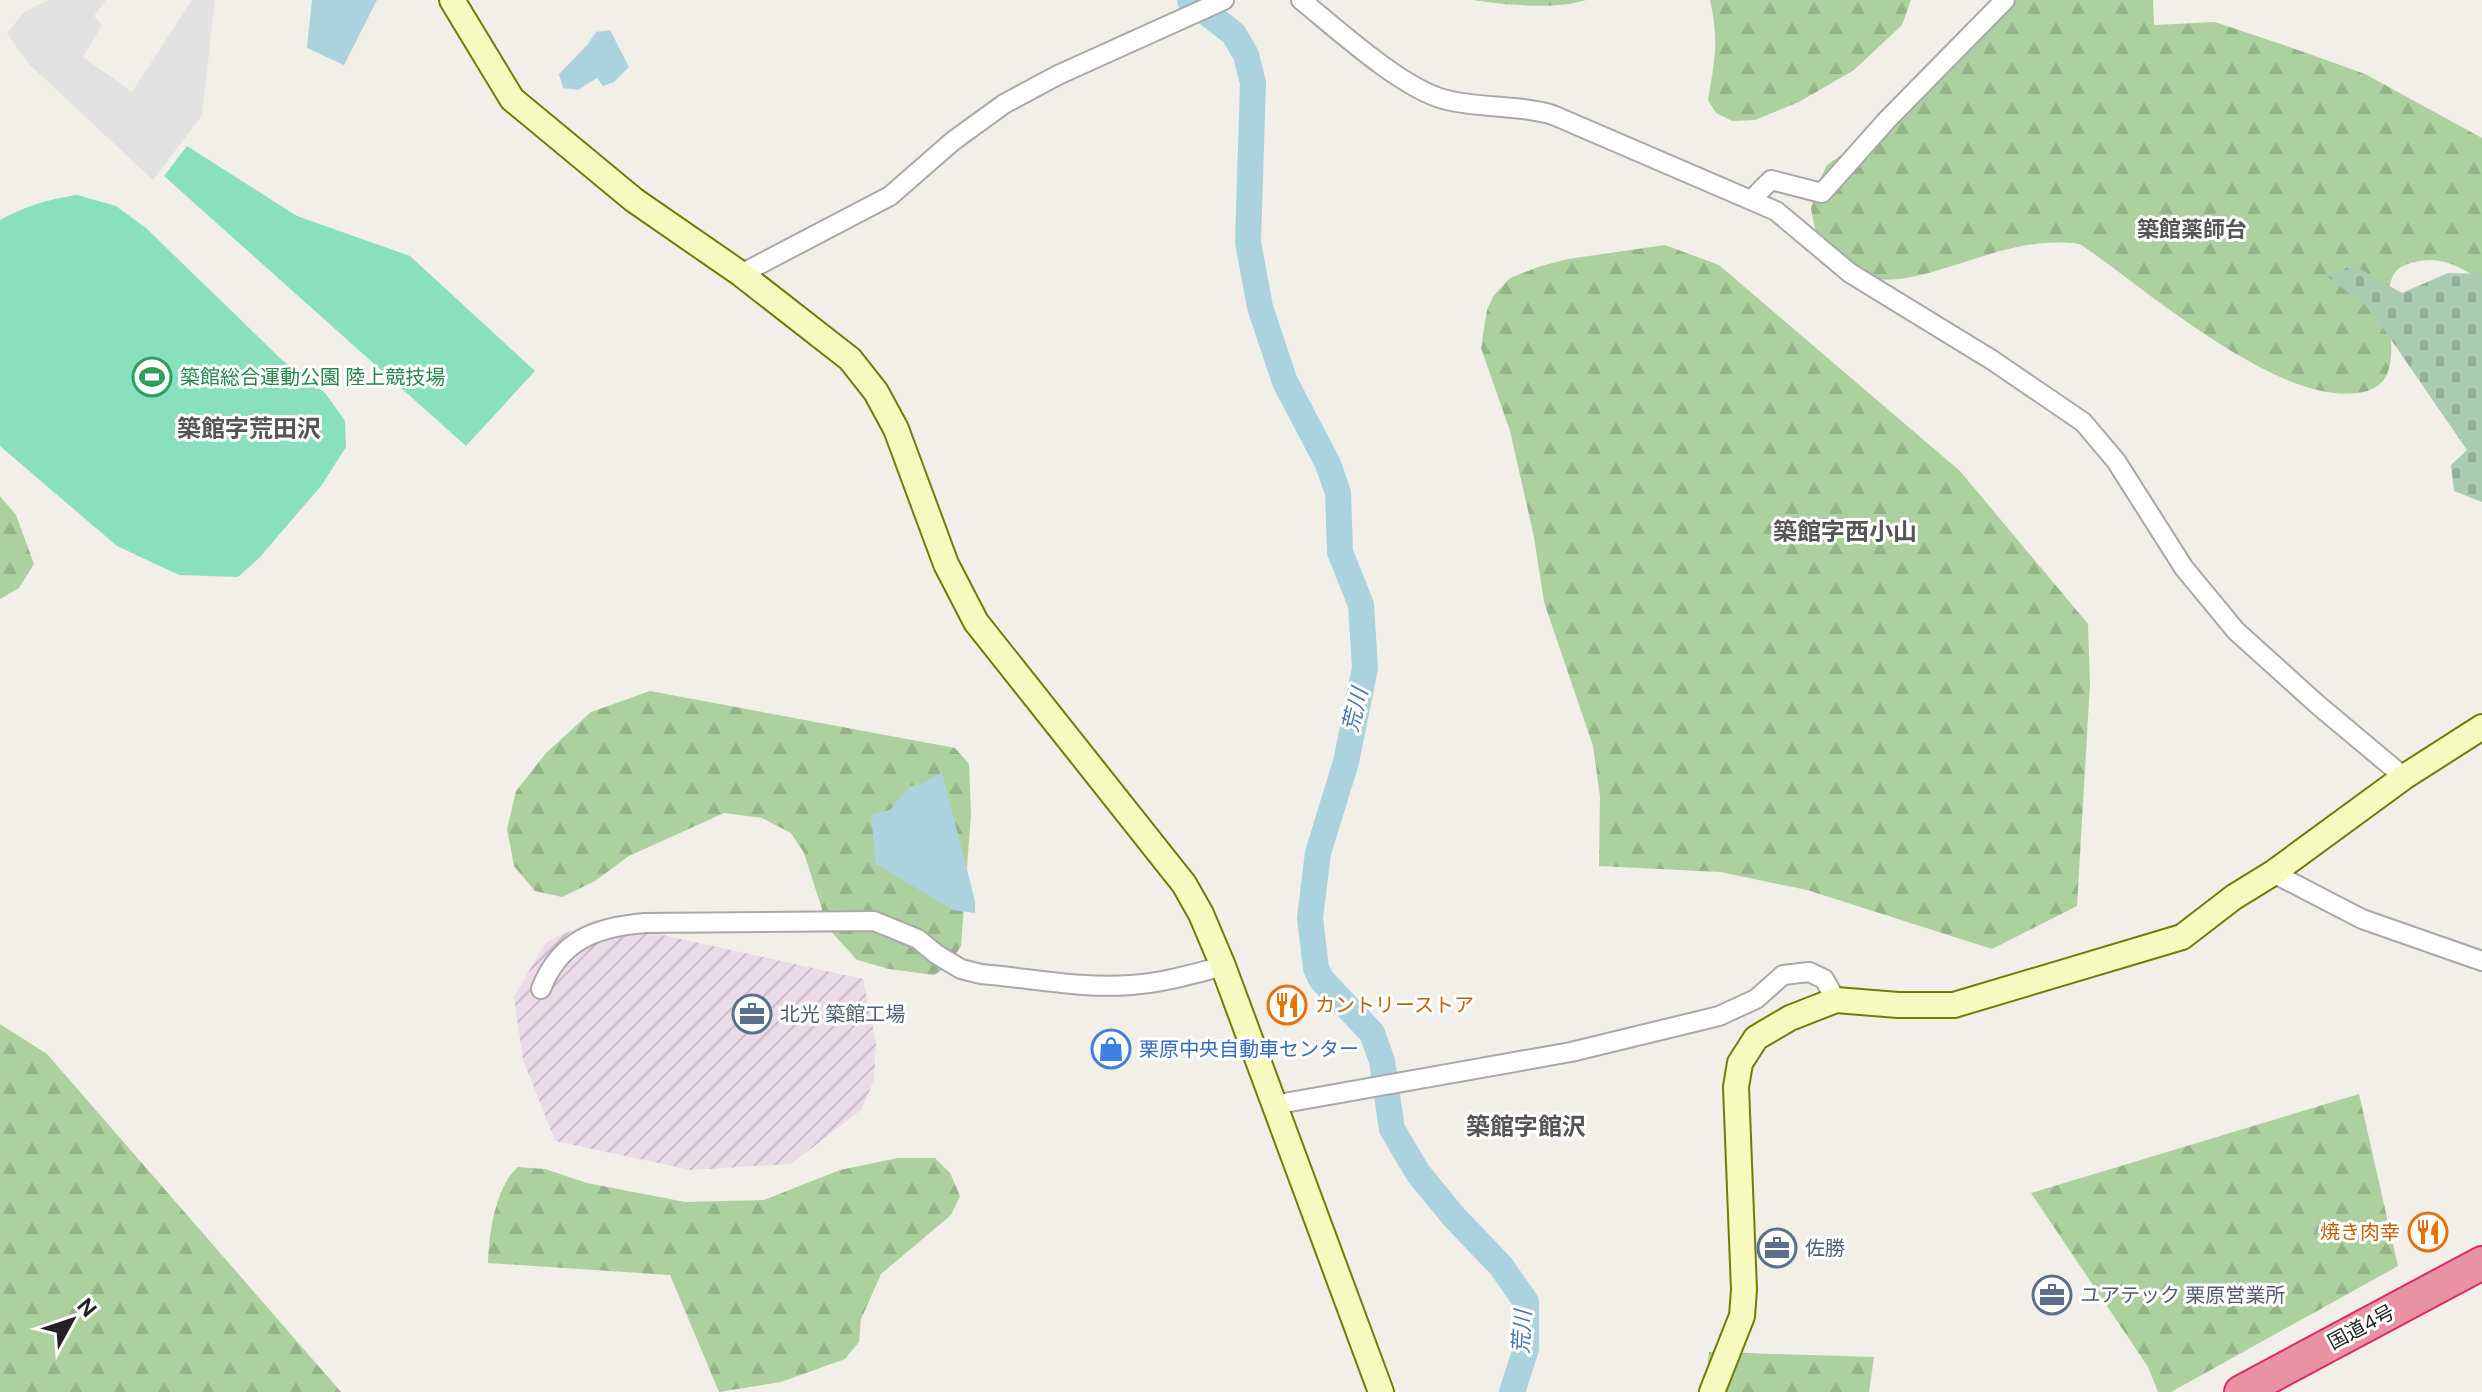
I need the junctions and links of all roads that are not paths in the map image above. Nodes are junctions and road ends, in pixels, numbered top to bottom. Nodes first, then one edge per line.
1 (452, 0) edge
2 (1301, 0) edge
3 (2005, 0) edge
4 (1218, 2) edge
5 (1751, 200) junction
6 (741, 274) junction
7 (2482, 727) edge
8 (2404, 777) junction
9 (2273, 873) junction
10 (2482, 961) edge
11 (1223, 966) junction
12 (541, 989) dead end
13 (1836, 1000) junction
14 (1273, 1105) junction
15 (2482, 1263) edge
16 (1381, 1392) edge
17 (1712, 1392) edge
18 (2241, 1392) edge

1 - 6 street
2 - 5 street
3 - 5 street
4 - 6 street
5 - 8 street
6 - 11 street
7 - 8 street
8 - 9 street
9 - 10 street
9 - 13 street
11 - 12 street
11 - 14 street
13 - 14 street
13 - 17 street
14 - 16 street
15 - 18 highway, 国道4号

